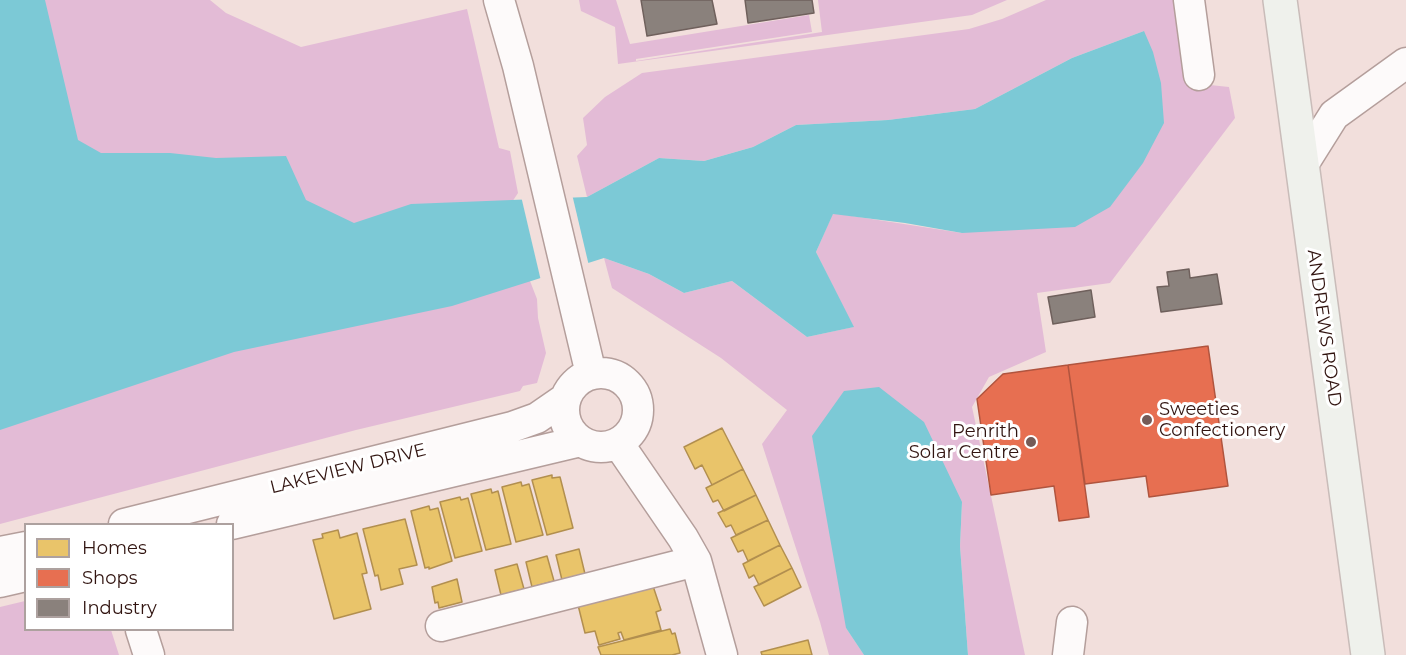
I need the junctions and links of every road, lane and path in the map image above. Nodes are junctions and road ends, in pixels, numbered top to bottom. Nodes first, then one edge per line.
1 (499, 0) edge
2 (1188, 0) edge
3 (1280, 0) edge
4 (1406, 63) edge
5 (1200, 75) dead end
6 (1302, 166) junction
7 (591, 374) junction
8 (566, 398) junction
9 (581, 441) junction
10 (618, 443) junction
11 (132, 523) edge
12 (234, 525) edge
13 (24, 547) edge
14 (0, 552) edge
15 (696, 561) junction
16 (24, 576) edge
17 (0, 582) edge
18 (1072, 621) dead end
19 (441, 626) dead end
20 (141, 631) edge
21 (149, 655) edge
22 (722, 655) edge
23 (1068, 655) edge
24 (1368, 655) edge

1 - 7 street
2 - 5 street
3 - 6 main road, ANDREWS ROAD
4 - 6 street
6 - 24 main road, ANDREWS ROAD
7 - 8 street
7 - 10 street
8 - 9 street
8 - 11 street, LAKEVIEW DRIVE
9 - 10 street
9 - 12 street, LAKEVIEW DRIVE
10 - 15 street
13 - 14 street
15 - 19 street
15 - 22 street
16 - 17 street
18 - 23 street
20 - 21 street

